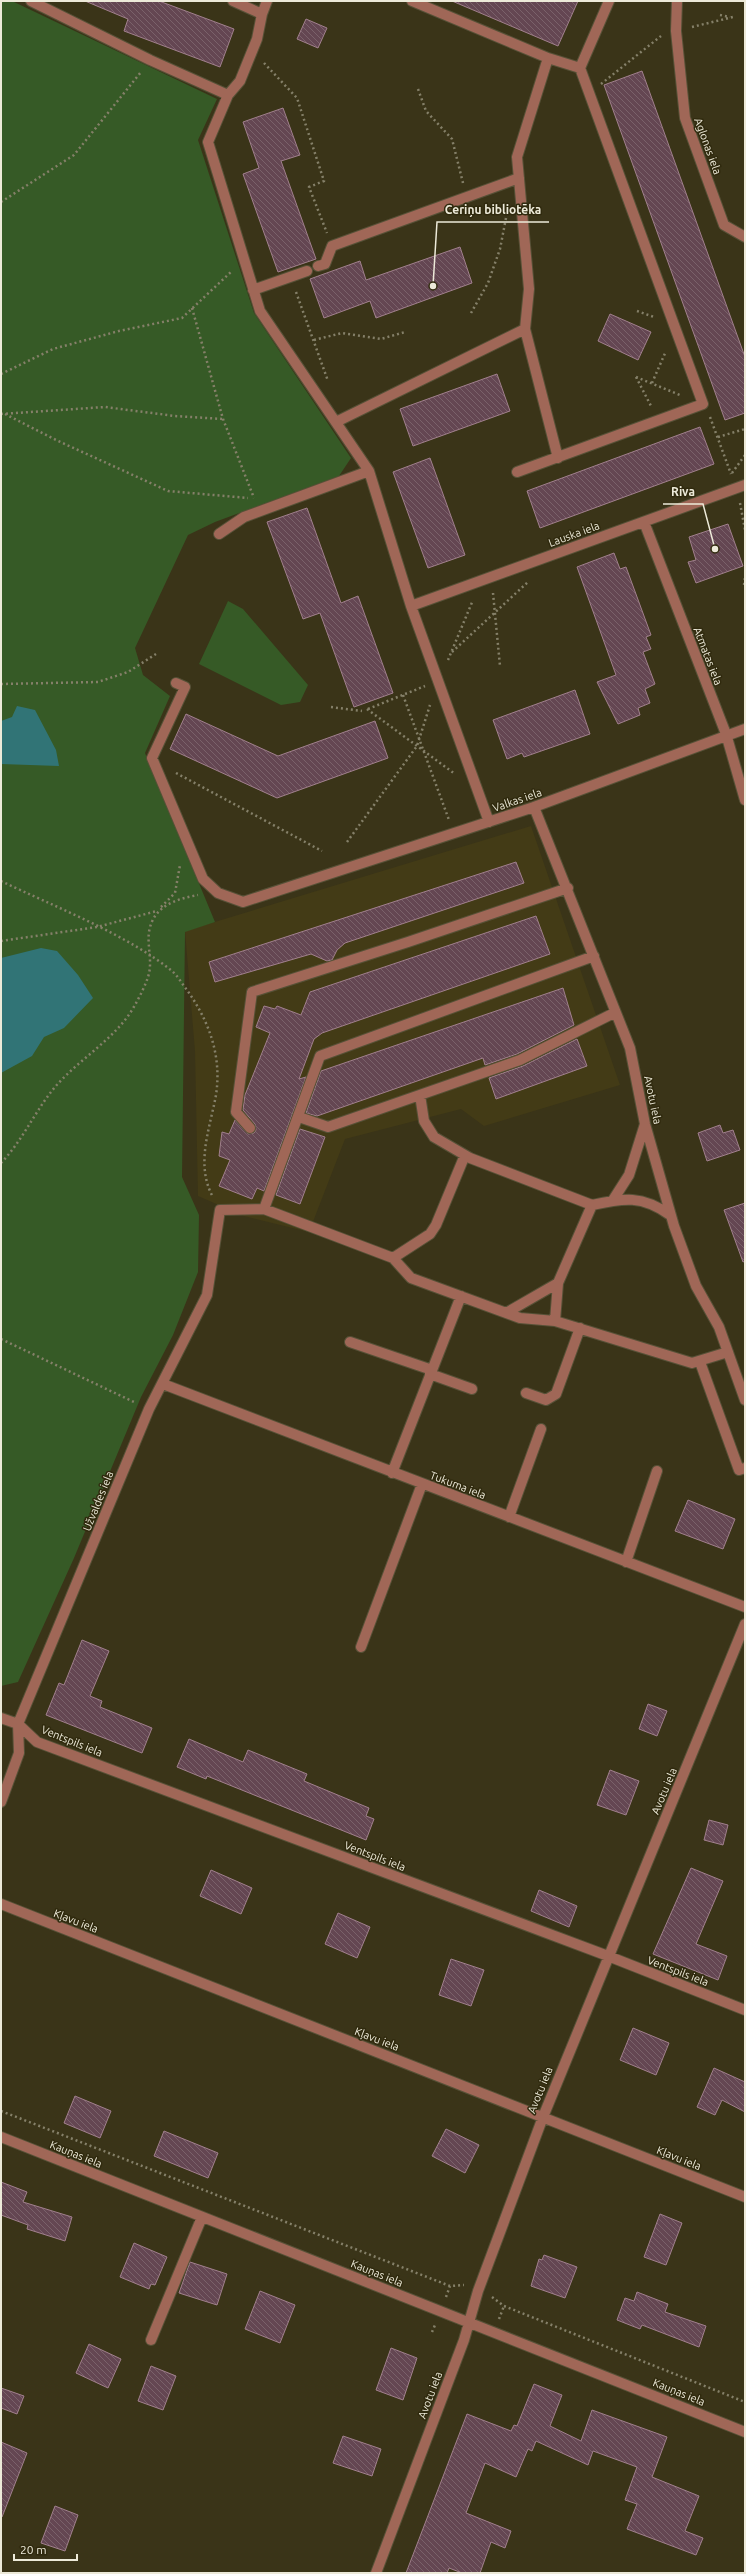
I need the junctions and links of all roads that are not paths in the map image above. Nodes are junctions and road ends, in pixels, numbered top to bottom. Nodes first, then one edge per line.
1 (31, 1) edge
2 (234, 1) edge
3 (267, 1) edge
4 (412, 1) edge
5 (609, 1) edge
6 (677, 1) edge
7 (262, 14) junction
8 (548, 58) junction
9 (580, 68) junction
10 (228, 95) junction
11 (519, 178) junction
12 (745, 237) edge
13 (318, 266) dead end
14 (306, 271) dead end
15 (253, 290) junction
16 (525, 329) junction
17 (336, 422) junction
18 (558, 458) junction
19 (369, 471) junction
20 (517, 472) dead end
21 (741, 487) edge
22 (644, 522) junction
23 (219, 534) dead end
24 (411, 606) junction
25 (176, 683) dead end
26 (745, 729) edge
27 (726, 734) junction
28 (745, 800) edge
29 (534, 807) junction
30 (489, 822) junction
31 (568, 888) junction
32 (594, 956) junction
33 (614, 1013) junction
34 (420, 1095) junction
35 (299, 1117) junction
36 (645, 1124) junction
37 (250, 1128) dead end
38 (465, 1155) junction
39 (613, 1200) junction
40 (592, 1205) junction
41 (264, 1209) junction
42 (670, 1215) junction
43 (393, 1258) junction
44 (558, 1283) junction
45 (461, 1296) junction
46 (506, 1313) junction
47 (555, 1321) junction
48 (580, 1328) junction
49 (350, 1342) dead end
50 (728, 1352) junction
51 (700, 1362) junction
52 (431, 1372) junction
53 (163, 1384) junction
54 (472, 1389) dead end
55 (526, 1394) dead end
56 (745, 1397) edge
57 (542, 1429) dead end
58 (745, 1468) edge
59 (657, 1471) dead end
60 (392, 1473) junction
61 (422, 1484) junction
62 (509, 1517) junction
63 (626, 1562) junction
64 (745, 1607) edge
65 (745, 1624) edge
66 (361, 1647) dead end
67 (1, 1718) edge
68 (18, 1724) junction
69 (1, 1802) edge
70 (1, 1904) edge
71 (608, 1956) junction
72 (745, 2010) edge
73 (543, 2117) junction
74 (1, 2138) edge
75 (745, 2197) edge
76 (202, 2217) junction
77 (469, 2322) junction
78 (151, 2340) dead end
79 (745, 2432) edge
80 (376, 2573) edge

1 - 10 street
2 - 7 street
3 - 7 street
4 - 8 street
5 - 9 street
6 - 12 street, Aglonas iela
7 - 10 street
8 - 9 street
8 - 11 street
9 - 18 street
10 - 15 street
11 - 13 street
11 - 16 street
14 - 15 street
15 - 17 street
16 - 17 street
16 - 18 street
17 - 19 street
18 - 20 street
19 - 23 street
19 - 24 street
21 - 22 street, Lauska iela
22 - 24 street, Lauska iela
22 - 27 street, Atmatas iela
24 - 30 street
25 - 30 street, Valkas iela
26 - 27 street, Valkas iela
27 - 28 street, Atmatas iela
27 - 29 street, Valkas iela
29 - 30 street, Valkas iela
29 - 31 street, Avotu iela
31 - 32 street, Avotu iela
31 - 37 street
32 - 33 street, Avotu iela
32 - 35 street
33 - 34 street
33 - 36 street, Avotu iela
34 - 35 street
34 - 38 street
35 - 41 street
36 - 39 street
36 - 42 street, Avotu iela
38 - 40 street
38 - 43 street
39 - 40 street
39 - 42 street
40 - 44 street
41 - 43 street
41 - 53 street, Užvaldes iela
42 - 50 street, Avotu iela
43 - 45 street
44 - 46 street
44 - 47 street
45 - 46 street
45 - 52 street
46 - 47 street
47 - 48 street
48 - 51 street
48 - 55 street
49 - 52 street
50 - 51 street
50 - 56 street, Avotu iela
51 - 58 street
52 - 54 street
52 - 60 street
53 - 60 street, Tukuma iela
53 - 68 street, Užvaldes iela
57 - 62 street
59 - 63 street
60 - 61 street, Tukuma iela
61 - 62 street, Tukuma iela
61 - 66 street
62 - 63 street, Tukuma iela
63 - 64 street, Tukuma iela
65 - 71 street, Avotu iela
67 - 68 street, Ventspils iela
68 - 69 street, Užvaldes iela
68 - 71 street, Ventspils iela
70 - 73 street, Kļavu iela
71 - 72 street, Ventspils iela
71 - 73 street, Avotu iela
73 - 75 street, Kļavu iela
73 - 77 street, Avotu iela
74 - 76 street, Kauņas iela
76 - 77 street, Kauņas iela
76 - 78 street
77 - 79 street, Kauņas iela
77 - 80 street, Avotu iela

